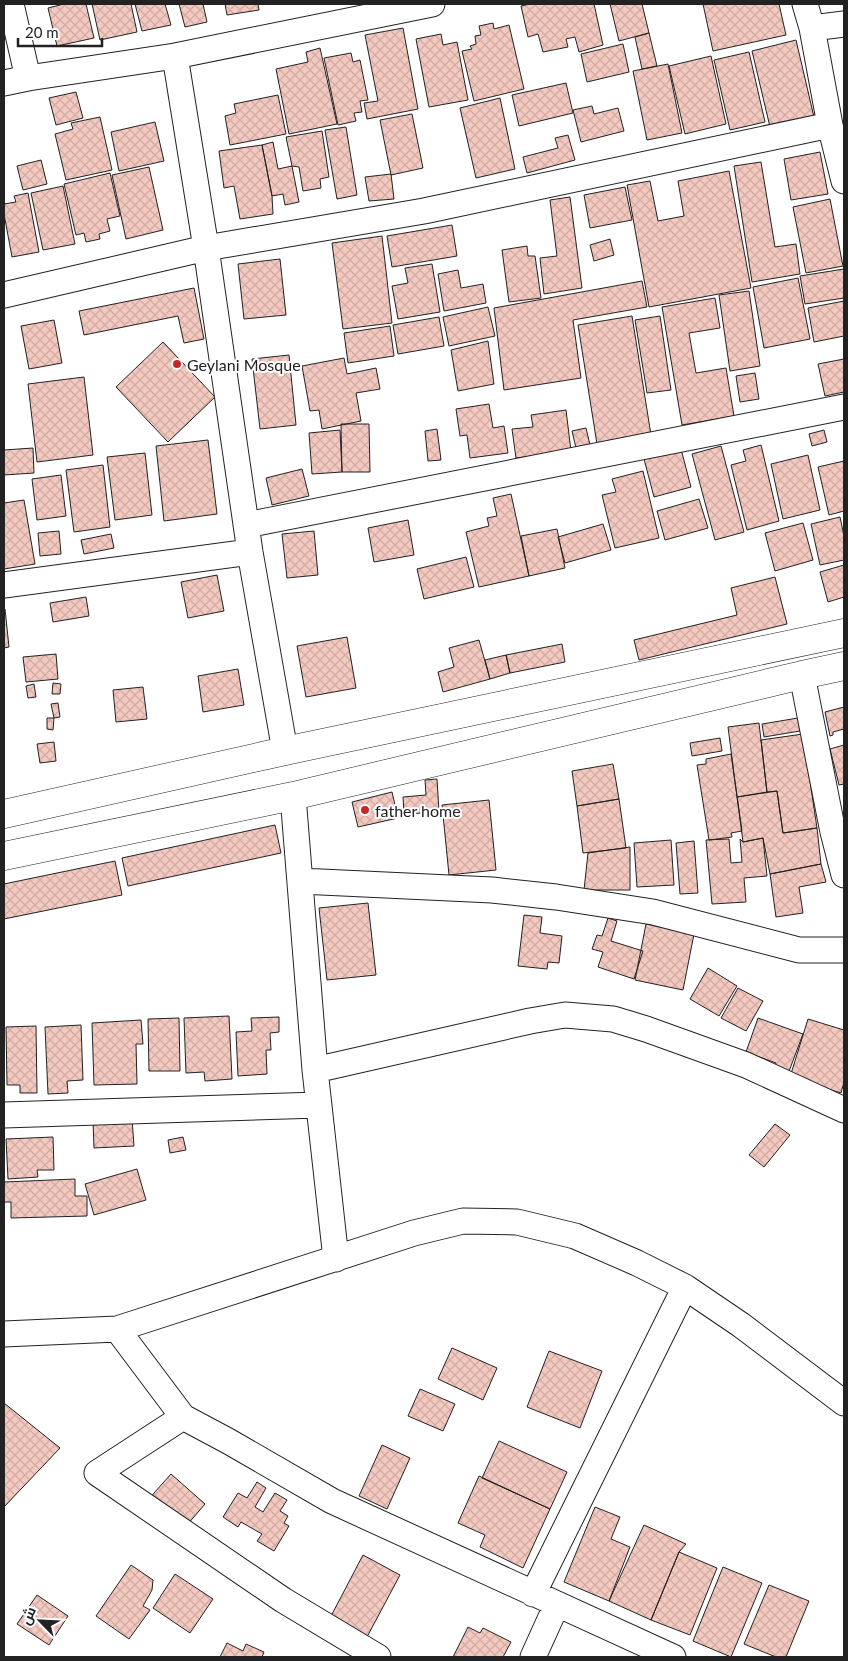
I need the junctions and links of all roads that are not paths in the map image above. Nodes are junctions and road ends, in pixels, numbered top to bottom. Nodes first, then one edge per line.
1 (11, 4) edge
2 (432, 4) edge
3 (805, 4) edge
4 (844, 24) edge
5 (812, 28) junction
6 (175, 56) junction
7 (28, 78) junction
8 (4, 83) edge
9 (830, 124) junction
10 (844, 181) edge
11 (206, 248) junction
12 (4, 295) edge
13 (844, 407) edge
14 (246, 525) junction
15 (250, 552) junction
16 (4, 585) edge
17 (844, 633) edge
18 (844, 666) edge
19 (802, 675) junction
20 (285, 751) junction
21 (293, 796) junction
22 (4, 814) edge
23 (4, 856) edge
24 (844, 875) edge
25 (300, 881) junction
26 (844, 950) edge
27 (315, 1070) junction
28 (319, 1105) junction
29 (844, 1110) edge
30 (4, 1115) edge
31 (336, 1259) junction
32 (685, 1287) junction
33 (117, 1329) junction
34 (4, 1334) edge
35 (844, 1403) edge
36 (183, 1418) junction
37 (533, 1594) junction
38 (557, 1604) junction
39 (378, 1657) edge
40 (533, 1657) edge
41 (673, 1657) edge

1 - 7 street
2 - 6 street
3 - 5 street
4 - 5 street
5 - 9 street
6 - 7 street
6 - 11 street
7 - 8 street
9 - 10 street
9 - 11 street
11 - 12 street
11 - 14 street
13 - 14 street
14 - 15 street
15 - 16 street
15 - 20 street
17 - 20 highway
18 - 19 highway
19 - 21 highway
19 - 24 street
20 - 22 highway
21 - 23 highway
21 - 25 street
25 - 26 street
25 - 27 street
27 - 28 street
27 - 29 street
28 - 30 street
28 - 31 street
31 - 32 street
31 - 33 street
32 - 35 street
32 - 37 street
33 - 34 street
33 - 36 street
36 - 37 street
36 - 39 street
37 - 38 street
38 - 40 street
38 - 41 street

